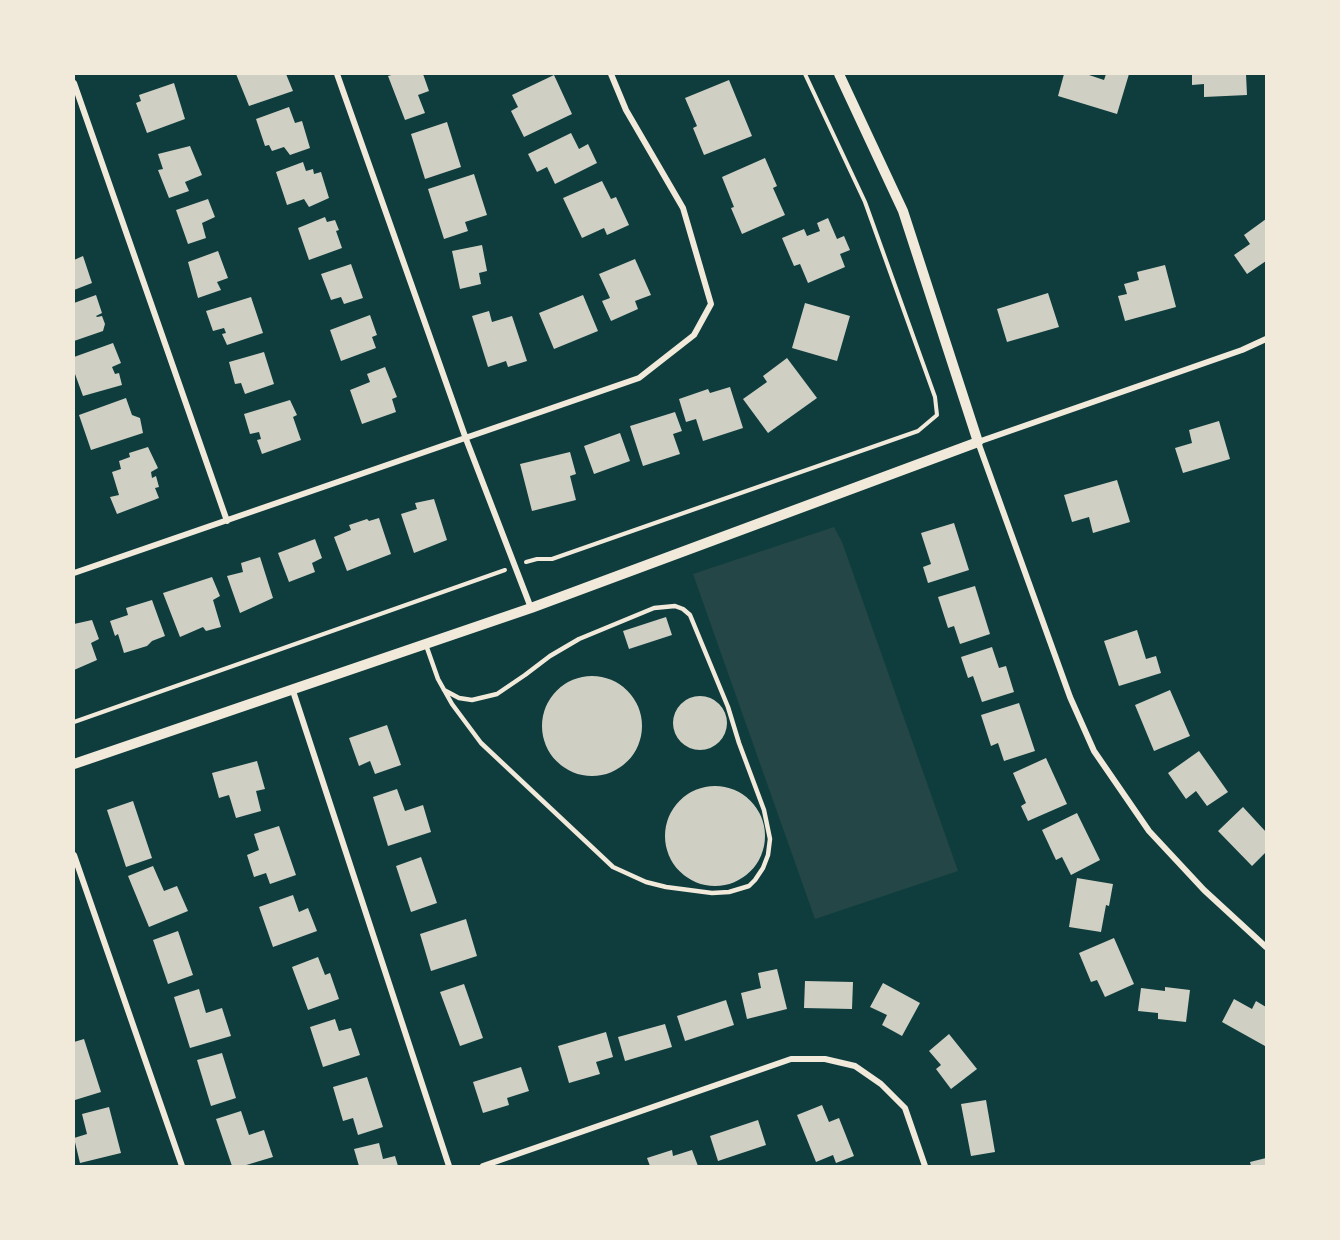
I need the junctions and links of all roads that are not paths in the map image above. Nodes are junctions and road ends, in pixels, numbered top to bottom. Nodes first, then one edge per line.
1 (337, 74) edge
2 (611, 74) edge
3 (839, 74) edge
4 (74, 83) edge
5 (1266, 339) edge
6 (466, 439) junction
7 (978, 442) junction
8 (227, 521) junction
9 (74, 573) edge
10 (531, 608) junction
11 (426, 645) junction
12 (444, 690) junction
13 (293, 691) junction
14 (74, 764) edge
15 (74, 855) edge
16 (1266, 947) edge
17 (182, 1167) edge
18 (449, 1167) edge
19 (483, 1167) edge
20 (925, 1167) edge

1 - 6 street
2 - 6 street
3 - 7 street
4 - 8 street
5 - 7 street
6 - 8 street
6 - 10 street
7 - 10 street
7 - 16 street
8 - 9 street
10 - 11 street
11 - 12 lane
11 - 13 street
12 - 12 lane
13 - 14 street
13 - 18 street
15 - 17 street
19 - 20 street

